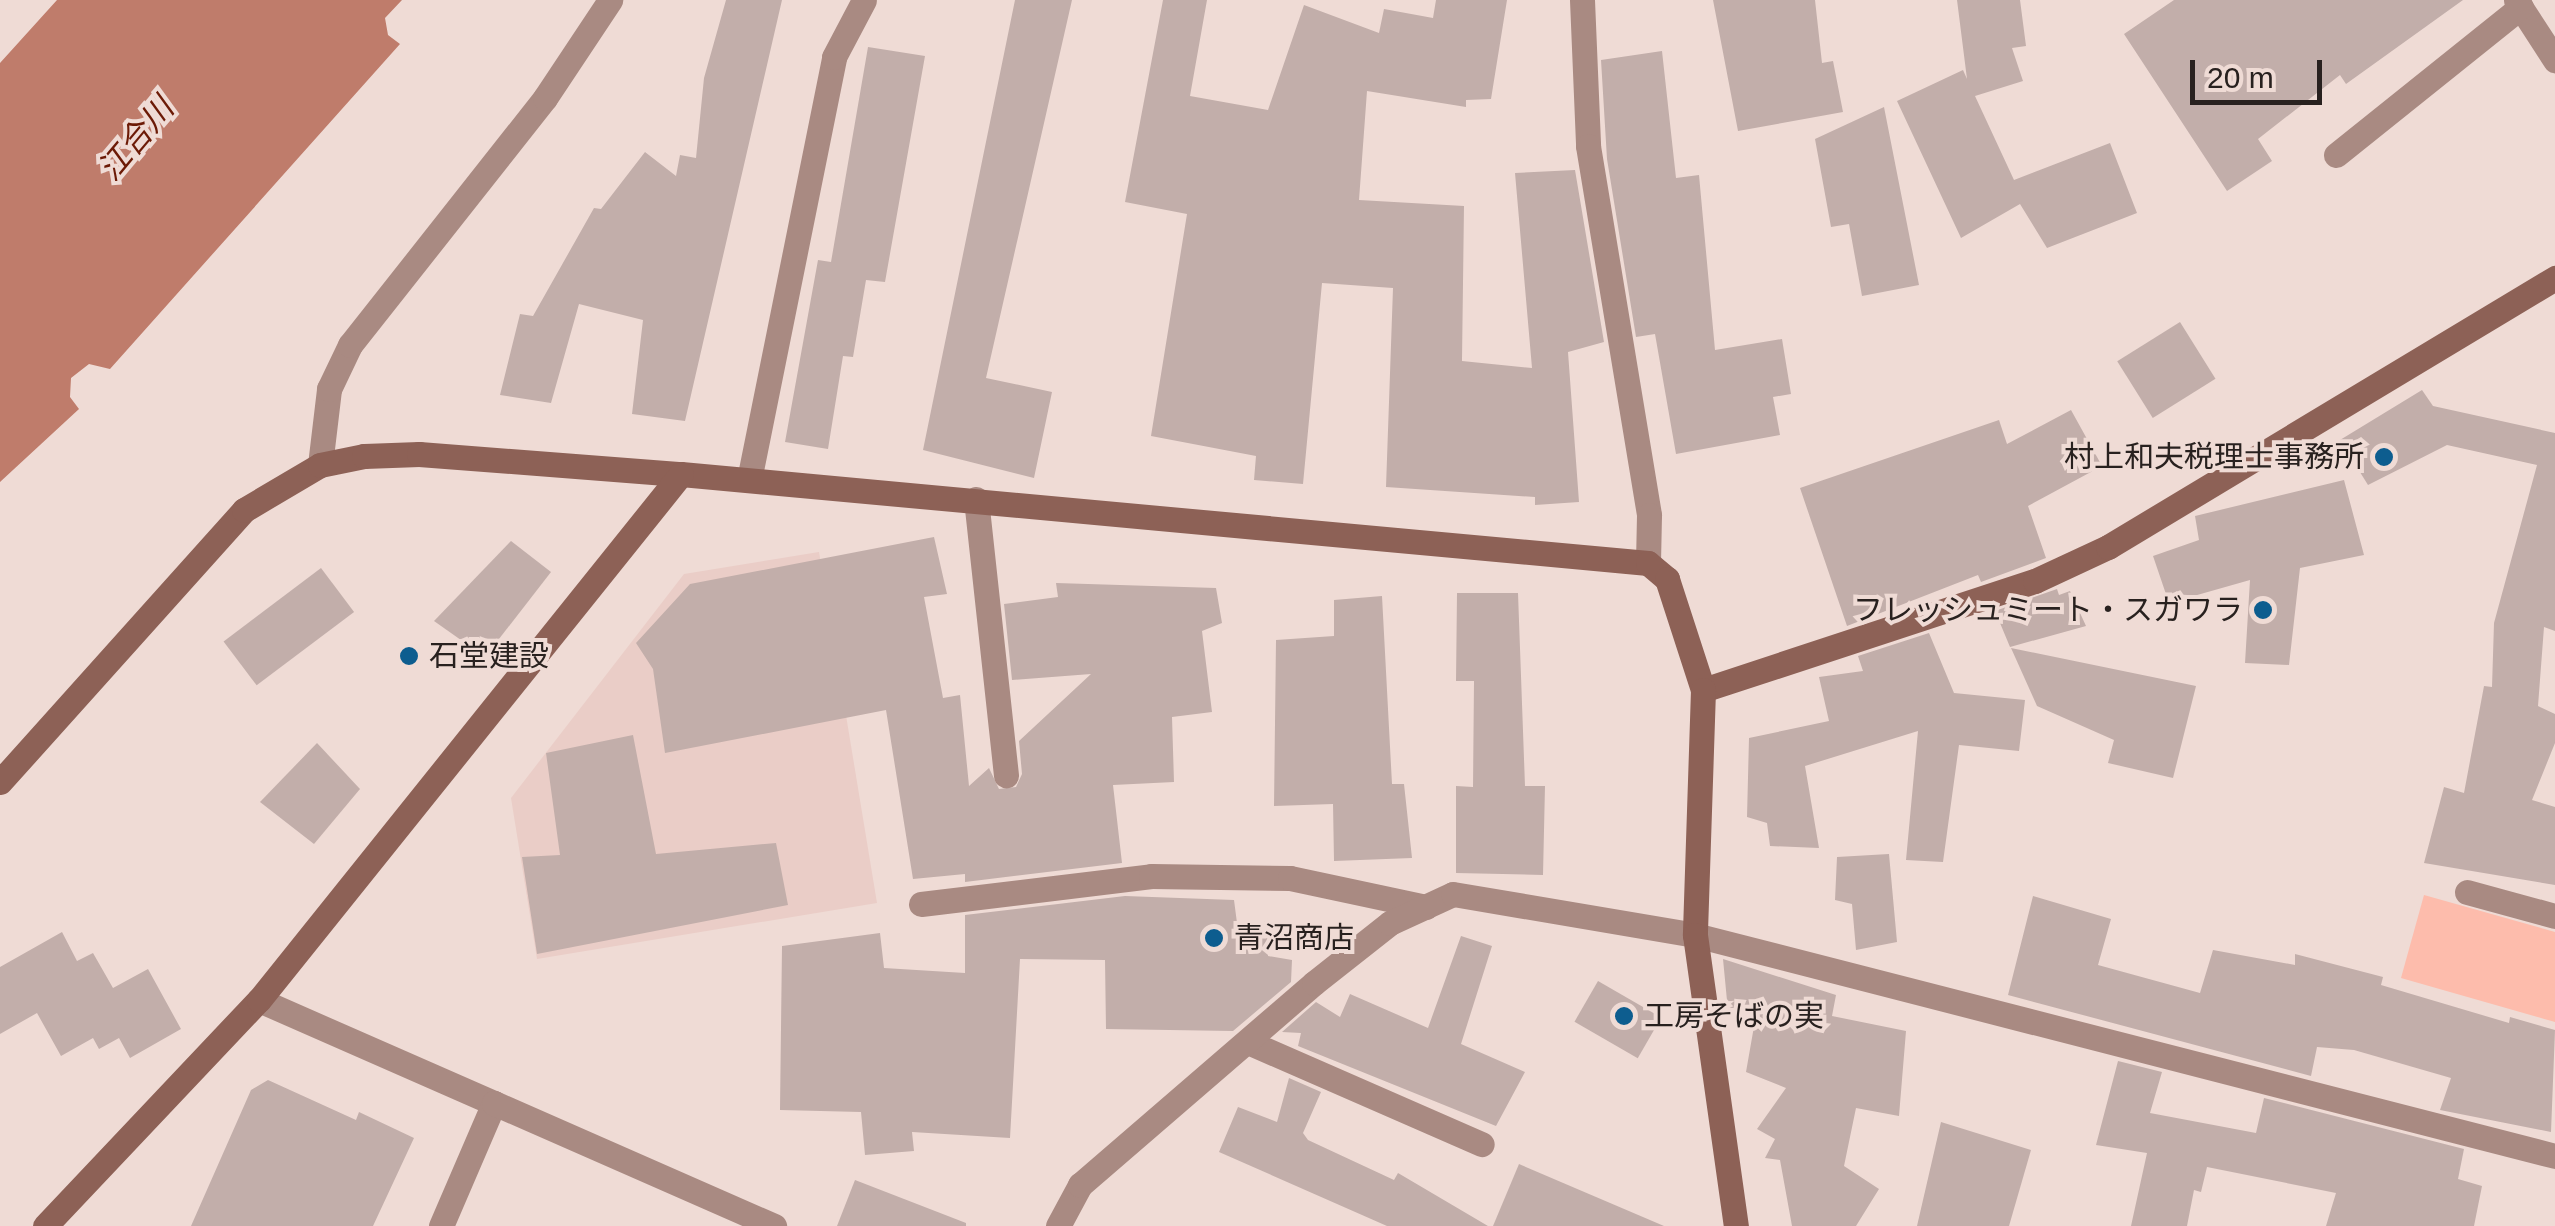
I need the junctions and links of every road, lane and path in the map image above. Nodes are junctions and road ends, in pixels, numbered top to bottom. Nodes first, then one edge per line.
1 (610, 0) edge
2 (864, 0) edge
3 (1582, 0) edge
4 (2518, 4) edge
5 (2555, 60) edge
6 (2336, 155) dead end
7 (2555, 278) edge
8 (320, 465) junction
9 (681, 474) junction
10 (749, 480) junction
11 (976, 500) junction
12 (1648, 563) junction
13 (1703, 690) junction
14 (1006, 775) dead end
15 (0, 782) edge
16 (2467, 892) dead end
17 (921, 904) dead end
18 (1426, 906) junction
19 (2555, 916) edge
20 (1695, 935) junction
21 (259, 1000) junction
22 (1248, 1042) junction
23 (494, 1103) junction
24 (1482, 1144) dead end
25 (2555, 1156) edge
26 (46, 1226) edge
27 (441, 1226) edge
28 (774, 1226) edge
29 (1058, 1226) edge
30 (1736, 1226) edge

1 - 8 street
2 - 10 street
3 - 12 street
4 - 5 street
4 - 6 street
7 - 13 street
8 - 9 street
8 - 15 street
9 - 10 street
9 - 21 street
10 - 11 street
11 - 12 street
11 - 14 street
12 - 13 street
13 - 20 street
16 - 19 street
17 - 18 street
18 - 20 street
18 - 22 street
20 - 25 street
20 - 30 street
21 - 23 street
21 - 26 street
22 - 24 street
22 - 29 street
23 - 27 street
23 - 28 street

